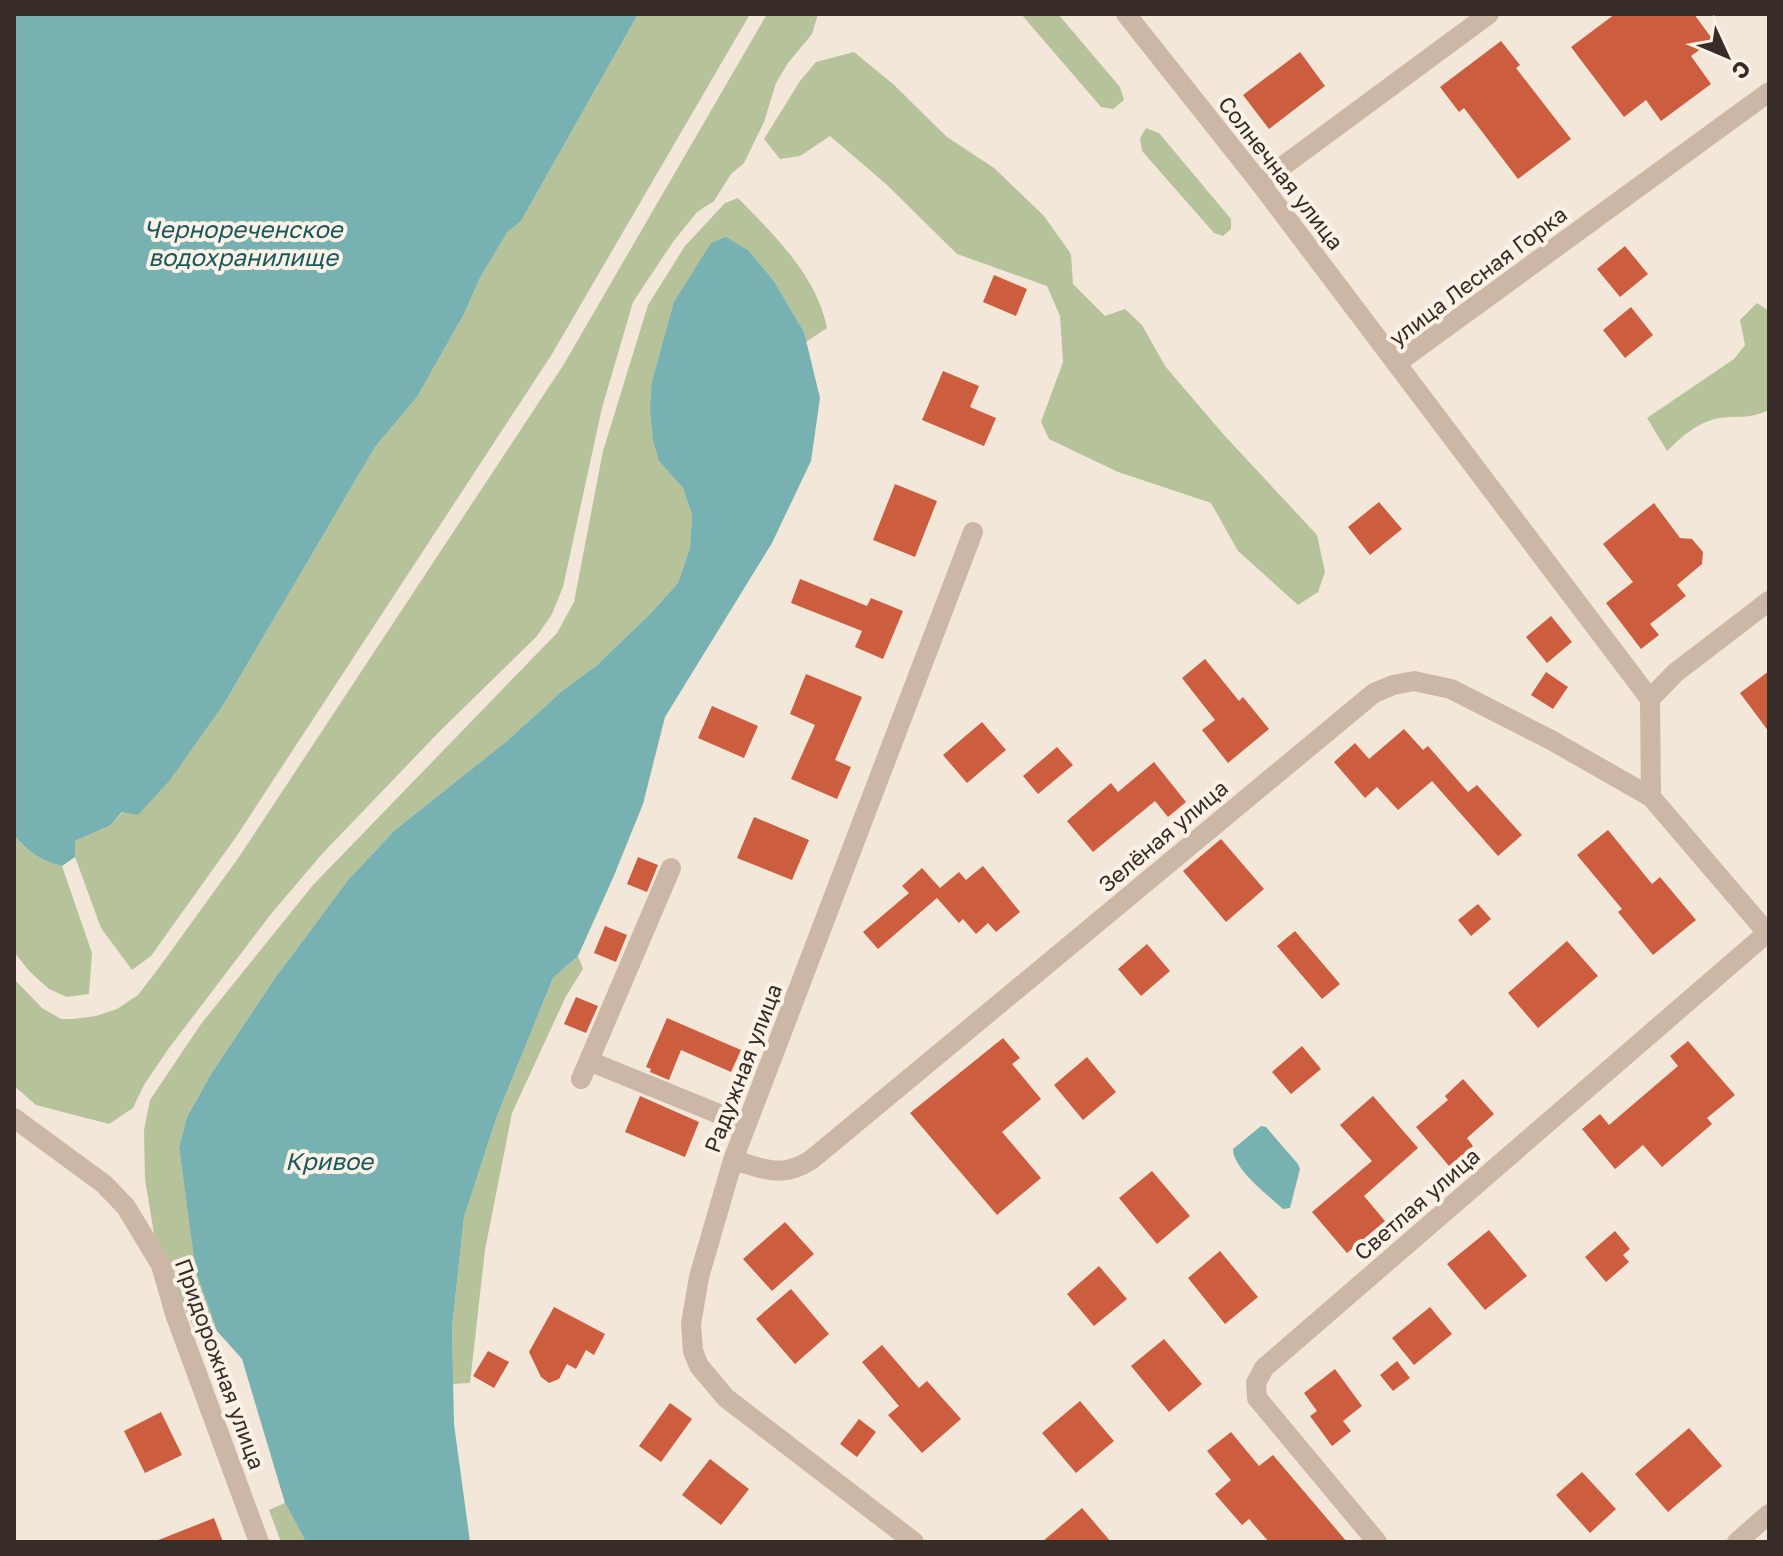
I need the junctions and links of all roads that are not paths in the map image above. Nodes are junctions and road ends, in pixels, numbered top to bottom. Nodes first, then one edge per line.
1 (1126, 14) edge
2 (1489, 14) edge
3 (1769, 92) edge
4 (1260, 183) junction
5 (1397, 363) junction
6 (973, 532) dead end
7 (1769, 601) edge
8 (1650, 699) junction
9 (1651, 797) junction
10 (671, 868) dead end
11 (1768, 934) edge
12 (14, 1118) edge
13 (746, 1125) junction
14 (14, 1134) edge
15 (36, 1136) junction
16 (733, 1160) junction
17 (1769, 1514) edge
18 (259, 1542) edge
19 (914, 1542) edge
20 (1377, 1542) edge
21 (1737, 1542) edge

1 - 4 street, Солнечная улица
2 - 4 street
3 - 5 street, улица Лесная Горка
4 - 5 street, Солнечная улица
5 - 8 street, улица Лесная Горка
6 - 13 street, Радужная улица
7 - 8 street
8 - 9 street
9 - 11 street, Зелёная улица
9 - 16 street, Зелёная улица
10 - 13 street
11 - 20 street, Светлая улица
12 - 15 street, Придорожная улица
13 - 16 street, Радужная улица
14 - 15 street
15 - 18 street, Придорожная улица
16 - 19 street, Радужная улица
17 - 21 street

